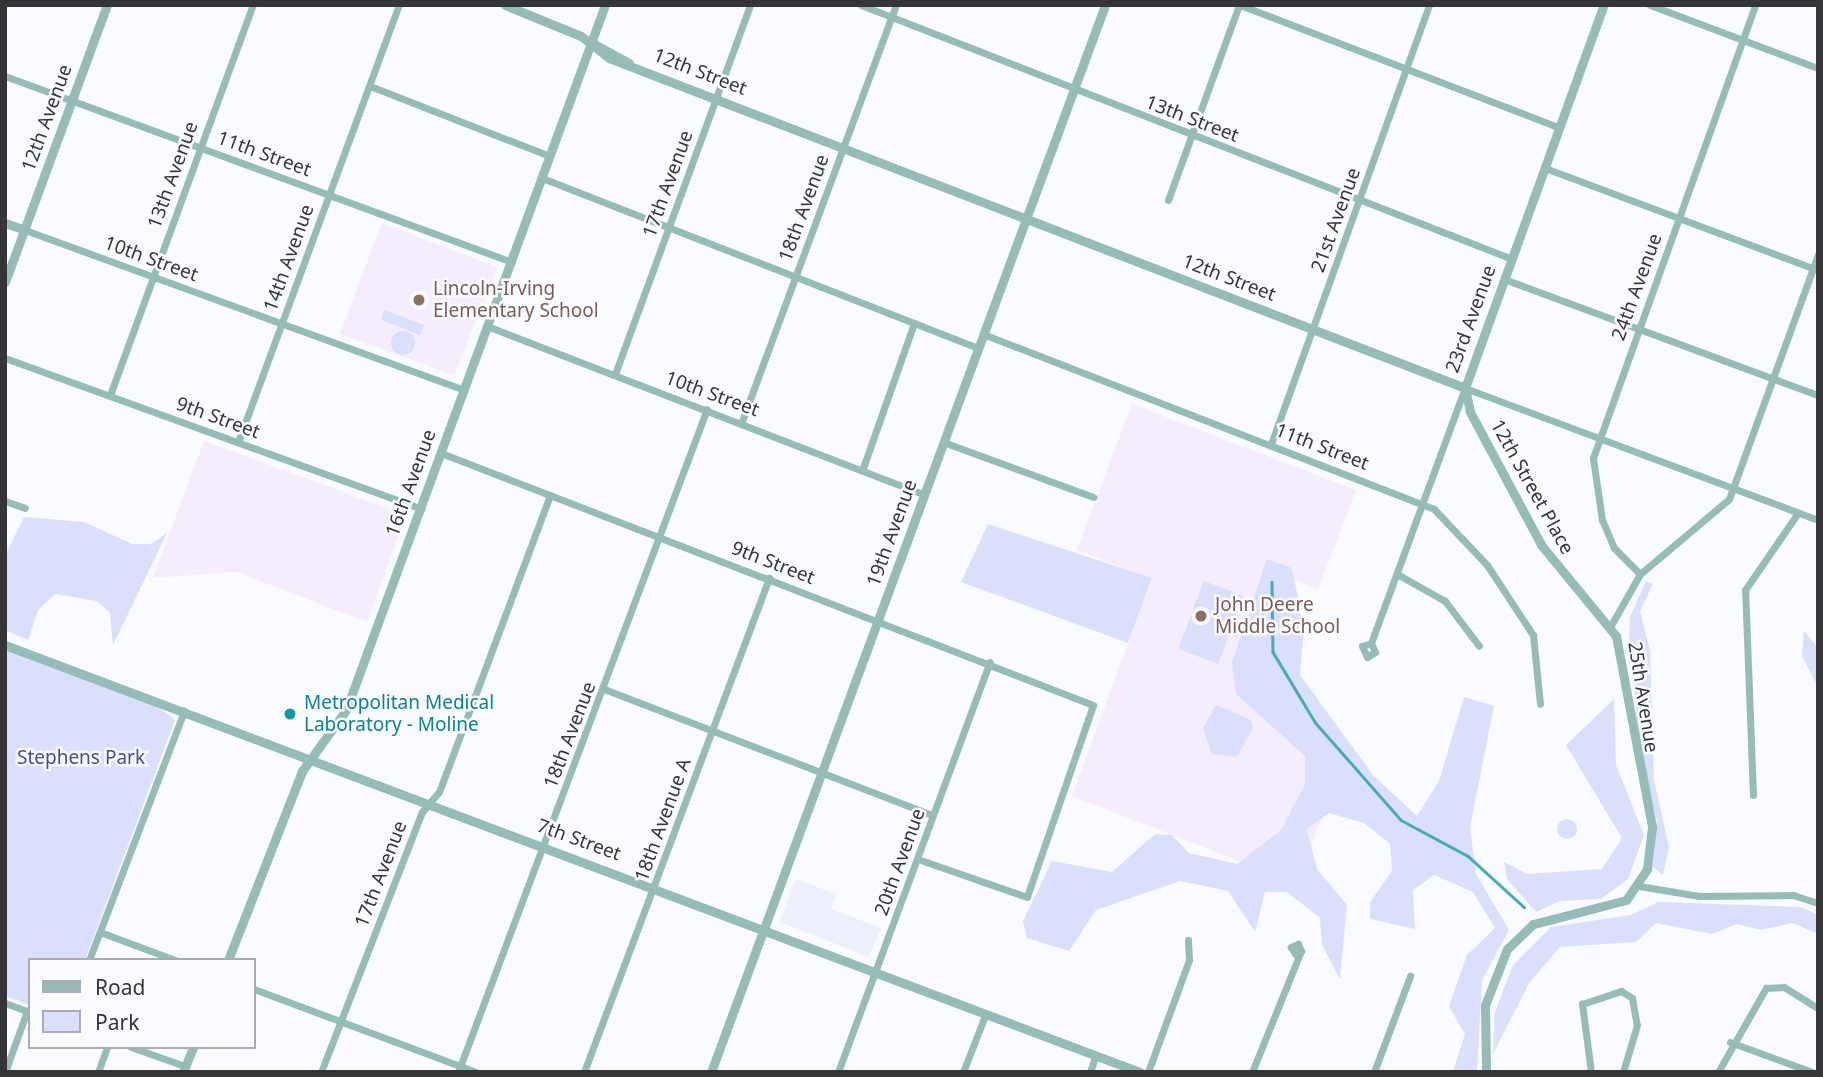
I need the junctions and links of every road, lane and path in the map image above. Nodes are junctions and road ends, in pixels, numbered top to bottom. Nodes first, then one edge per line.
1 (107, 5) edge
2 (253, 5) edge
3 (399, 5) edge
4 (505, 5) edge
5 (605, 5) edge
6 (750, 5) edge
7 (861, 5) edge
8 (896, 5) edge
9 (1105, 5) edge
10 (1240, 5) edge
11 (1429, 5) edge
12 (1604, 5) edge
13 (1650, 5) edge
14 (1755, 5) edge
15 (892, 17) junction
16 (1743, 39) junction
17 (592, 43) junction
18 (1818, 68) edge
19 (1406, 70) junction
20 (5, 76) edge
21 (370, 86) junction
22 (1072, 89) junction
23 (716, 97) junction
24 (73, 100) junction
25 (1560, 128) junction
26 (1192, 135) junction
27 (200, 147) junction
28 (843, 147) junction
29 (550, 156) junction
30 (1545, 168) junction
31 (542, 178) junction
32 (329, 194) junction
33 (1168, 200) dead end
34 (1360, 201) junction
35 (1680, 216) junction
36 (1025, 218) junction
37 (5, 223) edge
38 (669, 227) junction
39 (25, 230) junction
40 (1818, 255) edge
41 (1512, 259) junction
42 (512, 262) junction
43 (1815, 269) edge
44 (152, 276) junction
45 (795, 276) junction
46 (1504, 279) junction
47 (5, 282) edge
48 (282, 323) junction
49 (914, 323) junction
50 (488, 326) junction
51 (1638, 328) junction
52 (1313, 329) junction
53 (983, 334) junction
54 (978, 348) junction
55 (5, 358) edge
56 (615, 374) junction
57 (1773, 379) junction
58 (1465, 388) junction
59 (464, 390) junction
60 (110, 395) junction
61 (1818, 395) edge
62 (707, 409) junction
63 (742, 421) junction
64 (1599, 436) junction
65 (238, 442) junction
66 (943, 442) junction
67 (1271, 444) junction
68 (441, 453) junction
69 (863, 468) junction
70 (1734, 488) junction
71 (550, 495) junction
72 (925, 495) junction
73 (1093, 497) dead end
74 (5, 501) edge
75 (1423, 503) junction
76 (25, 508) dead end
77 (421, 509) junction
78 (1798, 513) junction
79 (1818, 520) edge
80 (659, 537) junction
81 (1397, 574) junction
82 (1640, 574) junction
83 (769, 578) junction
84 (879, 620) junction
85 (1610, 627) junction
86 (1371, 643) dead end
87 (5, 645) edge
88 (1479, 646) dead end
89 (990, 662) junction
90 (604, 689) junction
91 (1540, 704) dead end
92 (184, 711) junction
93 (713, 730) junction
94 (312, 758) junction
95 (823, 772) junction
96 (1753, 795) dead end
97 (430, 802) junction
98 (933, 815) junction
99 (545, 846) junction
100 (918, 859) junction
101 (1639, 886) junction
102 (656, 887) junction
103 (1818, 903) edge
104 (765, 929) junction
105 (100, 932) junction
106 (1188, 940) dead end
107 (1295, 954) dead end
108 (90, 958) edge
109 (170, 958) edge
110 (229, 958) edge
111 (877, 971) junction
112 (1410, 976) dead end
113 (256, 990) edge
114 (5, 1003) edge
115 (1818, 1008) edge
116 (28, 1012) edge
117 (986, 1013) junction
118 (341, 1021) junction
119 (1730, 1042) junction
120 (106, 1049) edge
121 (136, 1049) edge
122 (192, 1049) edge
123 (1096, 1055) junction
124 (184, 1069) edge
125 (459, 1069) edge
126 (5, 1072) edge
127 (98, 1072) edge
128 (321, 1072) edge
129 (476, 1072) edge
130 (584, 1072) edge
131 (711, 1072) edge
132 (838, 1072) edge
133 (963, 1072) edge
134 (1090, 1072) edge
135 (1140, 1072) edge
136 (1148, 1072) edge
137 (1252, 1072) edge
138 (1374, 1072) edge
139 (1486, 1072) edge
140 (1591, 1072) edge
141 (1623, 1072) edge
142 (1718, 1072) edge
143 (1812, 1072) edge

1 - 24 street, 12th Avenue
2 - 27 street, 13th Avenue
3 - 21 street, 14th Avenue
4 - 17 street, 12th Street
5 - 17 street, 16th Avenue
6 - 23 street, 17th Avenue
7 - 15 street, 13th Street
8 - 15 street, 18th Avenue
9 - 22 street, 19th Avenue
10 - 19 street
10 - 26 street
11 - 19 street, 21st Avenue
12 - 25 street, 23rd Avenue
13 - 16 street
14 - 16 street, 24th Avenue
15 - 22 street, 13th Street
15 - 28 street, 18th Avenue
16 - 18 street
16 - 35 street, 24th Avenue
17 - 23 street, 12th Street
17 - 29 street, 16th Avenue
19 - 25 street
19 - 34 street, 21st Avenue
20 - 24 street, 11th Street
21 - 29 street
21 - 32 street, 14th Avenue
22 - 26 street, 13th Street
22 - 36 street, 19th Avenue
23 - 28 street, 12th Street
23 - 38 street, 17th Avenue
24 - 27 street, 11th Street
24 - 39 street, 12th Avenue
25 - 30 street, 23rd Avenue
26 - 33 street
26 - 34 street, 13th Street
27 - 32 street, 11th Street
27 - 44 street, 13th Avenue
28 - 36 street, 12th Street
28 - 45 street, 18th Avenue
29 - 31 street, 16th Avenue
30 - 35 street
30 - 41 street, 23rd Avenue
31 - 38 street
31 - 42 street, 16th Avenue
32 - 42 street, 11th Street
32 - 48 street, 14th Avenue
34 - 41 street, 13th Street
34 - 52 street, 21st Avenue
35 - 43 street
35 - 51 street, 24th Avenue
36 - 52 street, 12th Street
36 - 53 street, 19th Avenue
37 - 39 street
38 - 45 street
38 - 56 street, 17th Avenue
39 - 44 street, 10th Street
39 - 47 street, 12th Avenue
40 - 43 street, 25th Avenue
41 - 46 street, 23rd Avenue
42 - 50 street, 16th Avenue
43 - 57 street, 25th Avenue
44 - 48 street, 10th Street
44 - 60 street, 13th Avenue
45 - 49 street
45 - 63 street, 18th Avenue
46 - 51 street
46 - 58 street, 23rd Avenue
48 - 59 street, 10th Street
48 - 65 street, 14th Avenue
49 - 54 street
49 - 69 street
50 - 56 street, 10th Street
50 - 59 street, 16th Avenue
51 - 57 street
51 - 64 street, 24th Avenue
52 - 58 street, 12th Street
52 - 67 street, 21st Avenue
53 - 54 street, 19th Avenue
53 - 67 street, 11th Street
54 - 66 street, 19th Avenue
55 - 60 street, 9th Street
56 - 62 street, 10th Street
57 - 61 street
57 - 70 street, 25th Avenue
58 - 64 street, 12th Street
58 - 75 street, 23rd Avenue
58 - 85 street, 12th Street Place
59 - 68 street, 16th Avenue
60 - 65 street, 9th Street
62 - 63 street, 10th Street
62 - 80 street, 18th Avenue
63 - 69 street, 10th Street
64 - 70 street, 12th Street
64 - 82 street, 24th Avenue
65 - 77 street, 9th Street
66 - 72 street, 19th Avenue
66 - 73 street
67 - 75 street, 11th Street
68 - 71 street, 9th Street
68 - 77 street, 16th Avenue
69 - 72 street, 10th Street
70 - 78 street, 12th Street
70 - 82 street, 25th Avenue
71 - 80 street, 9th Street
71 - 97 street, 17th Avenue
72 - 84 street, 19th Avenue
74 - 76 street
75 - 81 street, 23rd Avenue
75 - 91 street, 11th Street
77 - 94 street, 16th Avenue
78 - 79 street, 12th Street
78 - 96 street
80 - 83 street, 9th Street
80 - 90 street, 18th Avenue
81 - 86 street, 23rd Avenue
81 - 88 street
82 - 85 street, 25th Avenue
83 - 84 street, 9th Street
83 - 93 street, 18th Avenue A
84 - 89 street, 9th Street
84 - 95 street, 19th Avenue
85 - 101 street, 25th Avenue
87 - 92 street, 7th Street
89 - 98 street, 20th Avenue
89 - 100 street, 9th Street
90 - 93 street
90 - 99 street, 18th Avenue
92 - 94 street, 7th Street
92 - 105 street
93 - 95 street
93 - 102 street, 18th Avenue A
94 - 97 street, 7th Street
94 - 110 street, 16th Avenue
95 - 98 street
95 - 104 street, 19th Avenue
97 - 99 street, 7th Street
97 - 118 street, 17th Avenue
98 - 100 street, 20th Avenue
99 - 102 street, 7th Street
99 - 125 street, 18th Avenue
100 - 111 street, 20th Avenue
101 - 103 street
101 - 139 street
102 - 104 street, 7th Street
102 - 130 street, 18th Avenue A
104 - 111 street, 7th Street
104 - 131 street, 19th Avenue
105 - 108 street
105 - 109 street
106 - 136 street
107 - 137 street
111 - 117 street, 7th Street
111 - 132 street, 20th Avenue
112 - 138 street
113 - 118 street
114 - 116 street
115 - 119 street
116 - 126 street
117 - 123 street, 7th Street
117 - 133 street
118 - 125 street
118 - 128 street, 17th Avenue
119 - 142 street
119 - 143 street
120 - 127 street
121 - 124 street
122 - 124 street
123 - 134 street
123 - 135 street, 7th Street
125 - 129 street
140 - 141 street

